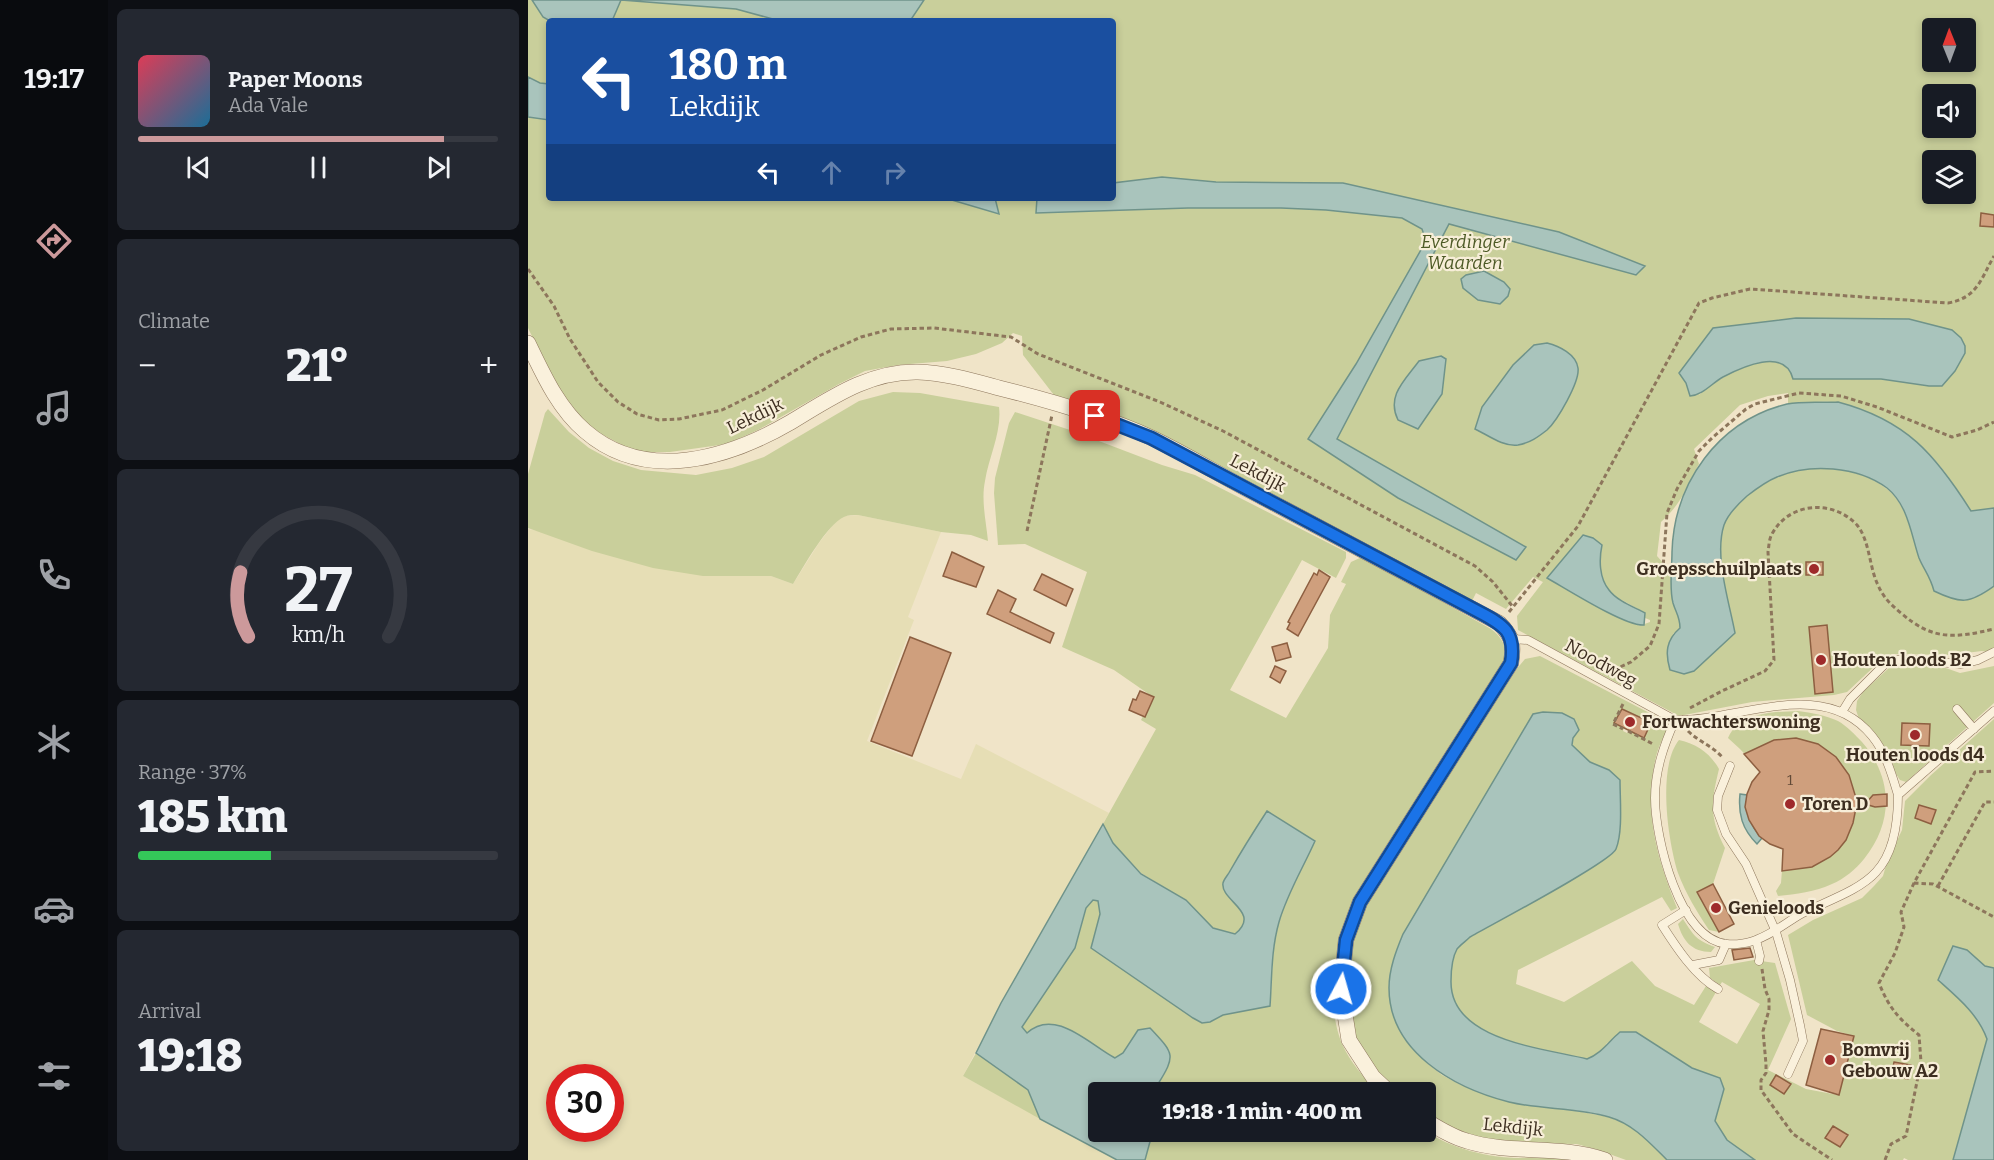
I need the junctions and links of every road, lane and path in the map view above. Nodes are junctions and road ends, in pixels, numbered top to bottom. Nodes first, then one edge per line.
1 (1994, 256) edge
2 (528, 269) edge
3 (528, 343) edge
4 (1055, 403) junction
5 (1994, 422) edge
6 (1027, 531) dead end
7 (1513, 607) junction
8 (1499, 623) junction
9 (1994, 629) edge
10 (1512, 639) junction
11 (1994, 652) edge
12 (1601, 676) dead end
13 (1621, 708) dead end
14 (1957, 709) dead end
15 (1994, 711) edge
16 (1842, 712) junction
17 (1675, 720) junction
18 (1623, 729) dead end
19 (1974, 729) junction
20 (1628, 731) dead end
21 (1648, 741) dead end
22 (1730, 766) joint
23 (1994, 771) edge
24 (1898, 795) junction
25 (1994, 802) edge
26 (1914, 883) junction
27 (1938, 886) junction
28 (1686, 910) junction
29 (1994, 917) edge
30 (1776, 932) junction
31 (1756, 940) junction
32 (1726, 944) junction
33 (1759, 961) dead end
34 (1693, 965) junction
35 (1718, 989) dead end
36 (1788, 1074) dead end
37 (1378, 1082) edge
38 (1436, 1126) edge
39 (1602, 1160) edge
40 (1885, 1160) edge

1 - 7 path
2 - 7 path
3 - 4 street, Lekdijk
4 - 6 path
4 - 8 street, Lekdijk
5 - 12 path
7 - 8 path
8 - 10 street, Lekdijk
9 - 17 path
10 - 17 lane, Noodweg
10 - 37 street
11 - 16 lane
13 - 18 path
14 - 19 lane
15 - 19 lane
16 - 17 lane
16 - 24 lane
17 - 22 path
17 - 28 lane
19 - 24 lane
20 - 21 path
22 - 30 lane
23 - 26 path
24 - 30 lane
25 - 27 path
26 - 27 path
26 - 40 path
27 - 29 path
28 - 32 lane
28 - 34 lane
30 - 31 lane
30 - 36 lane
31 - 32 lane
31 - 33 lane
32 - 34 lane
34 - 35 lane
38 - 39 street, Lekdijk

